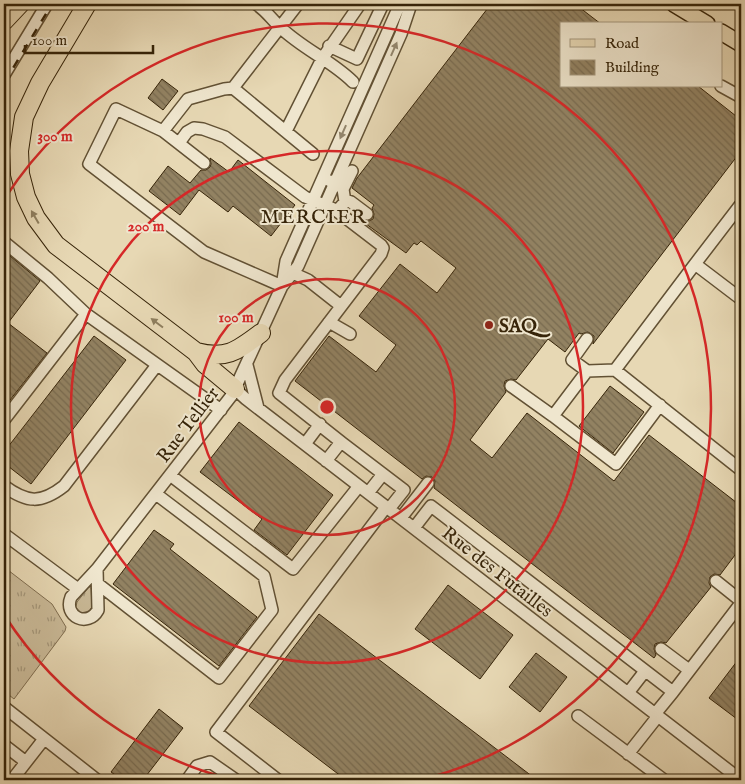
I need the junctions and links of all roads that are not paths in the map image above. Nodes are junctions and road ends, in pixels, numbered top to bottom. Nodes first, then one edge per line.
1 (20, 4) edge
2 (47, 4) edge
3 (87, 4) edge
4 (256, 4) edge
5 (298, 4) edge
6 (360, 4) edge
7 (383, 4) edge
8 (400, 4) edge
9 (412, 4) edge
10 (674, 4) edge
11 (4, 21) edge
12 (704, 22) edge
13 (280, 28) junction
14 (722, 33) edge
15 (741, 44) edge
16 (329, 46) junction
17 (322, 58) junction
18 (4, 75) edge
19 (358, 85) junction
20 (233, 88) junction
21 (723, 88) edge
22 (375, 93) junction
23 (741, 97) edge
24 (163, 131) junction
25 (286, 131) junction
26 (179, 143) junction
27 (314, 154) dead end
28 (204, 162) dead end
29 (352, 171) dead end
30 (322, 177) junction
31 (341, 191) junction
32 (312, 201) junction
33 (741, 204) edge
34 (325, 205) junction
35 (337, 211) junction
36 (367, 214) dead end
37 (4, 242) edge
38 (695, 264) junction
39 (288, 271) junction
40 (282, 286) junction
41 (740, 294) edge
42 (341, 306) junction
43 (86, 314) junction
44 (329, 322) junction
45 (261, 333) junction
46 (350, 334) dead end
47 (587, 340) dead end
48 (196, 352) junction
49 (157, 365) junction
50 (247, 365) junction
51 (615, 370) junction
52 (587, 371) junction
53 (511, 386) dead end
54 (235, 389) junction
55 (660, 406) junction
56 (258, 408) junction
57 (221, 410) junction
58 (553, 416) junction
59 (4, 420) edge
60 (320, 424) junction
61 (341, 442) junction
62 (305, 444) junction
63 (326, 461) junction
64 (741, 470) edge
65 (383, 474) junction
66 (170, 475) junction
67 (428, 483) dead end
68 (4, 486) edge
69 (359, 486) junction
70 (368, 493) junction
71 (156, 494) junction
72 (388, 508) junction
73 (400, 518) junction
74 (414, 528) junction
75 (4, 534) edge
76 (97, 569) junction
77 (716, 581) dead end
78 (98, 584) junction
79 (78, 590) junction
80 (741, 602) edge
81 (661, 649) dead end
82 (689, 670) junction
83 (645, 671) junction
84 (673, 692) junction
85 (628, 693) junction
86 (4, 707) edge
87 (656, 715) junction
88 (578, 716) dead end
89 (44, 738) junction
90 (4, 745) edge
91 (628, 754) junction
92 (26, 762) junction
93 (12, 780) edge
94 (97, 780) edge
95 (187, 780) edge
96 (236, 780) edge
97 (278, 780) edge
98 (664, 780) edge
99 (741, 780) edge

1 - 11 highway
2 - 18 street
48 -> 3 highway
4 - 13 street
5 - 13 street
6 - 16 street
7 - 16 street
8 - 19 street, Rue Tellier
22 -> 9 street, Rue Tellier
10 - 12 main road
13 - 17 street
13 - 20 street
14 - 15 main road
16 - 17 street
17 - 19 street
17 - 25 street
19 - 22 street
19 -> 30 street, Rue Tellier
20 - 24 street
20 - 25 street
21 - 23 street
22 - 31 street, Rue Tellier
24 - 26 street
24 - 40 street
25 - 27 street
26 - 28 street
26 - 32 street
29 - 31 street
30 - 31 street
30 - 32 street, Rue Tellier
31 - 34 street, Rue Tellier
31 - 35 street
31 - 36 street
32 - 34 street
32 - 39 street, Rue Tellier
33 - 38 street
34 - 35 street
34 - 39 street, Rue Tellier
35 - 42 street
37 - 43 street
38 - 41 street
38 - 51 street
39 - 40 street, Rue Tellier
39 - 42 street
40 - 45 street, Rue Tellier
42 - 44 street
43 - 49 street
43 - 59 street
44 - 46 street
44 - 60 street
45 - 48 highway
45 - 50 street, Rue Tellier
47 - 52 street
48 - 54 highway
49 - 57 street
49 - 68 street
50 - 54 street, Rue Tellier
50 - 56 street
51 - 52 street
51 - 55 street
52 - 58 street
53 - 58 street
54 - 56 street, Rue des Futailles
54 - 57 street, Rue Tellier
55 - 58 street
55 - 64 street
56 - 62 street, Rue des Futailles
57 - 66 street, Rue Tellier
60 - 61 street
60 - 62 street
61 - 63 street
61 - 65 street
62 - 63 street, Rue des Futailles
63 - 69 street, Rue des Futailles
65 - 70 street
65 - 72 street
66 - 69 street
66 - 71 street, Rue Tellier
67 - 73 street
69 - 70 street, Rue des Futailles
70 - 72 street, Rue des Futailles
71 - 76 street, Rue Tellier
71 - 78 street
72 - 73 street, Rue des Futailles
72 - 97 street
73 - 74 street, Rue des Futailles
74 - 83 street
74 - 85 street, Rue des Futailles
75 - 79 street
76 - 78 street, Rue Tellier
76 - 79 street, Rue Tellier
77 - 80 street
78 - 79 street, Rue Tellier
80 - 82 street
81 - 82 street
82 - 84 street
83 - 84 street
83 - 85 street
84 - 87 street
85 - 87 street, Rue des Futailles
86 - 89 street
87 - 91 street
87 - 99 street, Rue des Futailles
88 - 91 street
89 - 92 street
89 - 94 street
90 - 92 street
91 - 98 street
92 - 93 street
95 - 96 street

